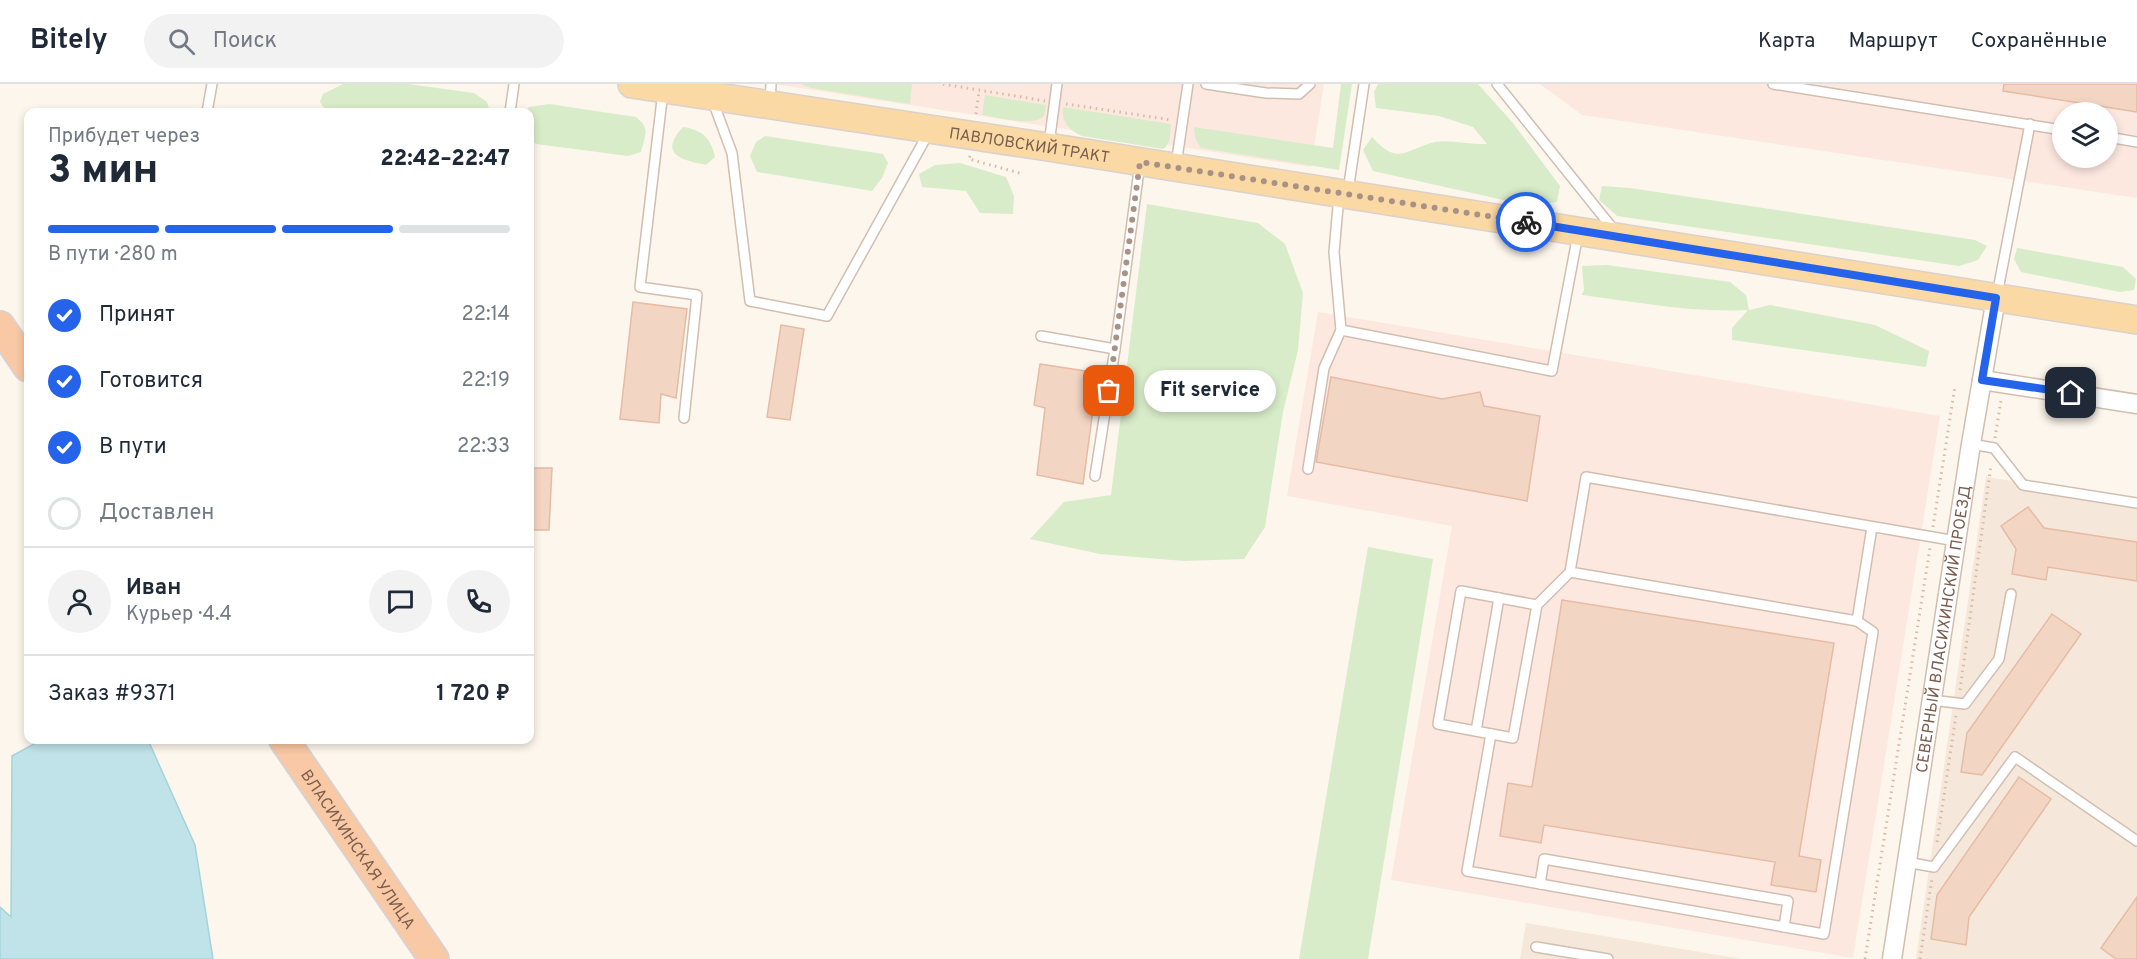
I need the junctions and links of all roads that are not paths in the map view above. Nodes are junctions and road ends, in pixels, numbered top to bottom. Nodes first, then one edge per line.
1 (212, 84) edge
2 (514, 84) edge
3 (632, 84) edge
4 (1057, 84) edge
5 (1188, 84) edge
6 (1206, 84) edge
7 (1310, 84) edge
8 (1364, 84) edge
9 (1497, 84) edge
10 (1773, 84) edge
11 (663, 89) junction
12 (770, 95) edge
13 (711, 96) junction
14 (208, 108) edge
15 (511, 108) edge
16 (2030, 124) junction
17 (2052, 128) edge
18 (930, 130) junction
19 (2118, 139) edge
20 (2137, 142) edge
21 (1048, 147) junction
22 (1140, 162) junction
23 (1176, 168) junction
24 (1343, 193) junction
25 (1579, 230) junction
26 (1619, 237) junction
27 (1996, 298) junction
28 (2137, 320) edge
29 (0, 326) edge
30 (1341, 330) junction
31 (1041, 336) dead end
32 (1115, 349) junction
33 (24, 361) edge
34 (1982, 380) junction
35 (2137, 404) edge
36 (684, 418) dead end
37 (1971, 444) junction
38 (1308, 469) dead end
39 (1095, 476) dead end
40 (2137, 503) edge
41 (1872, 526) junction
42 (1956, 541) junction
43 (1570, 572) junction
44 (2011, 594) dead end
45 (1498, 598) junction
46 (1537, 605) junction
47 (1857, 621) junction
48 (1931, 700) junction
49 (1476, 731) junction
50 (1491, 734) junction
51 (287, 744) edge
52 (2137, 841) edge
53 (1906, 862) junction
54 (1540, 884) junction
55 (1784, 927) junction
56 (1536, 947) dead end
57 (1556, 955) edge
58 (1894, 958) edge
59 (434, 959) edge
60 (1608, 959) edge

1 - 14 lane
2 - 15 lane
3 - 11 main road, ПАВЛОВСКИЙ ТРАКТ
4 - 21 lane
5 - 23 lane
6 - 7 lane
8 - 24 lane
9 - 26 lane
10 - 16 lane
11 - 13 main road, ПАВЛОВСКИЙ ТРАКТ
11 - 36 lane
12 - 13 main road, ПАВЛОВСКИЙ ТРАКТ
12 - 18 main road, ПАВЛОВСКИЙ ТРАКТ
13 - 18 lane
16 - 17 lane
16 - 27 lane
18 - 21 main road, ПАВЛОВСКИЙ ТРАКТ
19 - 20 lane
21 - 22 main road, ПАВЛОВСКИЙ ТРАКТ
22 - 23 main road, ПАВЛОВСКИЙ ТРАКТ
22 - 32 lane
23 - 24 main road, ПАВЛОВСКИЙ ТРАКТ
24 - 25 main road, ПАВЛОВСКИЙ ТРАКТ
24 - 30 lane
25 - 26 main road, ПАВЛОВСКИЙ ТРАКТ
25 - 30 lane
26 - 27 main road, ПАВЛОВСКИЙ ТРАКТ
27 - 28 main road, ПАВЛОВСКИЙ ТРАКТ
27 - 34 street, СЕВЕРНЫЙ ВЛАСИХИНСКИЙ ПРОЕЗД
29 - 33 highway
30 - 38 lane
31 - 32 lane
32 - 39 lane
34 - 35 street
34 - 37 street, СЕВЕРНЫЙ ВЛАСИХИНСКИЙ ПРОЕЗД
37 - 40 lane
37 - 42 street, СЕВЕРНЫЙ ВЛАСИХИНСКИЙ ПРОЕЗД
41 - 42 lane
41 - 43 lane
41 - 47 lane
42 - 48 street, СЕВЕРНЫЙ ВЛАСИХИНСКИЙ ПРОЕЗД
43 - 46 lane
43 - 47 lane
44 - 48 lane
45 - 46 lane
45 - 49 lane
45 - 49 lane
46 - 50 lane
47 - 55 lane
48 - 53 street, СЕВЕРНЫЙ ВЛАСИХИНСКИЙ ПРОЕЗД
49 - 50 lane
50 - 54 lane
51 - 59 highway, ВЛАСИХИНСКАЯ УЛИЦА
52 - 53 lane
53 - 58 street, СЕВЕРНЫЙ ВЛАСИХИНСКИЙ ПРОЕЗД
54 - 55 lane
54 - 55 lane
56 - 57 lane
57 - 60 lane

